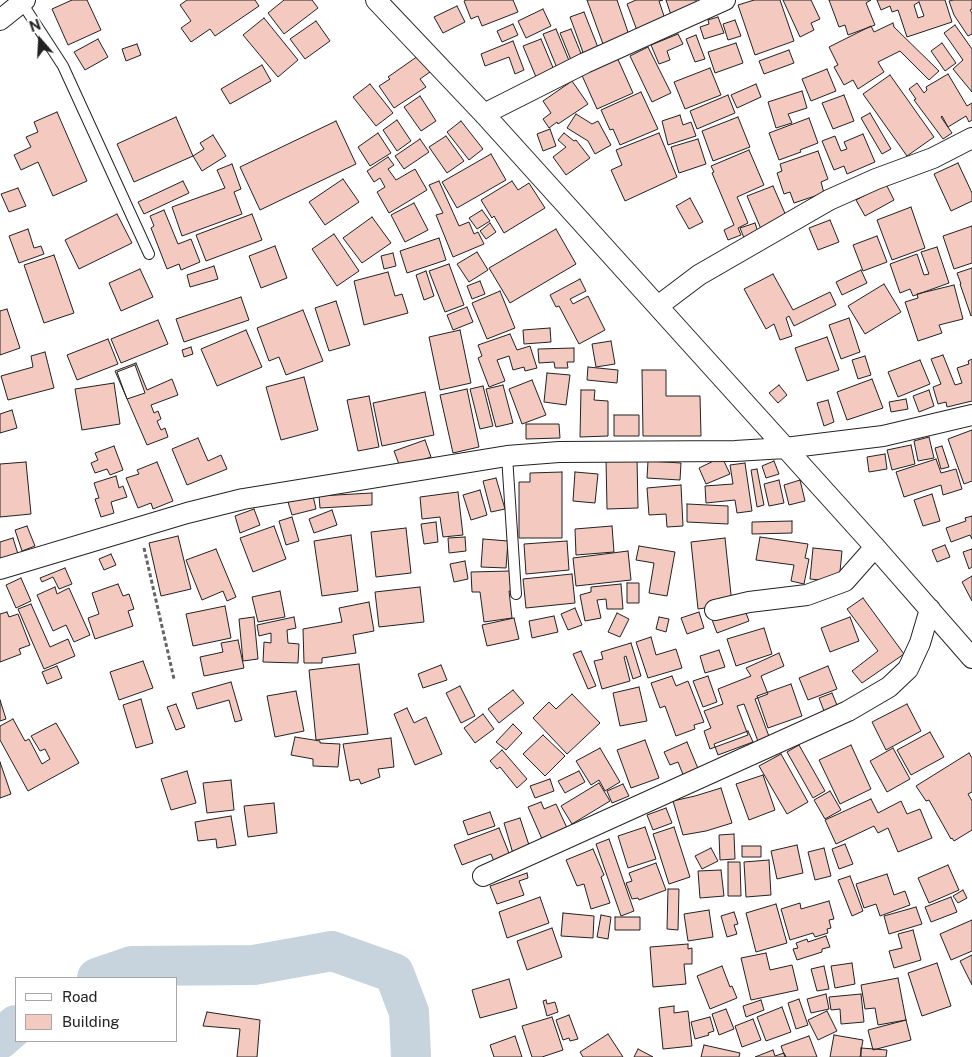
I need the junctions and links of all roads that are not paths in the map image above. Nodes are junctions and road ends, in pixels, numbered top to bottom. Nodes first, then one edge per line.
1 (376, 0) edge
2 (725, 0) edge
3 (23, 1) edge
4 (0, 20) edge
5 (484, 114) junction
6 (972, 138) edge
7 (149, 254) dead end
8 (658, 306) junction
9 (972, 415) edge
10 (785, 448) junction
11 (508, 456) junction
12 (875, 547) junction
13 (0, 569) edge
14 (516, 594) dead end
15 (930, 609) junction
16 (715, 610) dead end
17 (972, 658) edge
18 (483, 876) dead end

1 - 5 street
2 - 5 street
3 - 4 street
3 - 7 lane
5 - 8 street
6 - 8 street
8 - 10 street
9 - 10 street
10 - 11 street
10 - 12 street
11 - 13 street
11 - 14 lane
12 - 15 street
12 - 16 street
15 - 17 street
15 - 18 street

